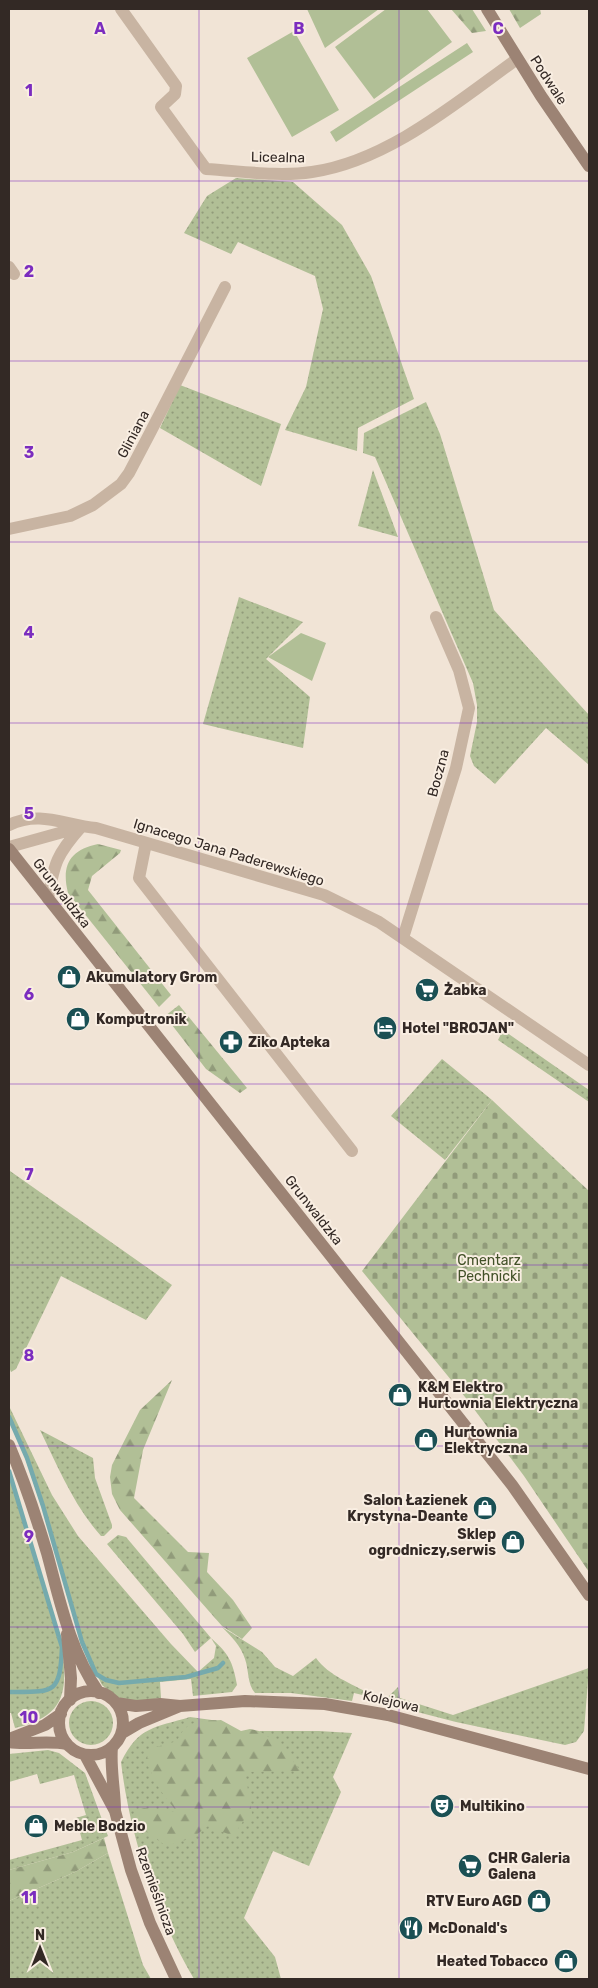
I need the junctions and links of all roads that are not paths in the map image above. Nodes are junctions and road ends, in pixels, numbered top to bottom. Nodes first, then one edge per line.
1 (121, 9) edge
2 (487, 9) edge
3 (517, 59) junction
4 (589, 166) edge
5 (225, 287) dead end
6 (9, 529) edge
7 (436, 617) dead end
8 (9, 825) edge
9 (81, 827) junction
10 (146, 843) junction
11 (9, 848) edge
12 (48, 899) junction
13 (403, 938) junction
14 (589, 1065) edge
15 (352, 1151) dead end
16 (9, 1445) edge
17 (589, 1595) edge
18 (67, 1631) junction
19 (99, 1692) junction
20 (70, 1700) junction
21 (116, 1703) junction
22 (180, 1706) junction
23 (61, 1714) junction
24 (122, 1733) junction
25 (9, 1741) edge
26 (67, 1744) junction
27 (112, 1748) junction
28 (85, 1755) junction
29 (589, 1769) edge
30 (114, 1811) junction
31 (176, 1979) edge

1 - 3 street, Licealna
2 - 3 street, Podwale
3 - 4 street, Podwale
5 - 6 street, Gliniana
7 - 13 street, Boczna
8 - 9 street, Ignacego Jana Paderewskiego
9 - 10 street, Ignacego Jana Paderewskiego
9 - 11 street, Ignacego Jana Paderewskiego
9 - 12 street
10 - 13 street, Ignacego Jana Paderewskiego
10 - 15 street
11 - 12 street, Grunwaldzka
12 - 17 street, Grunwaldzka
13 - 14 street, Ignacego Jana Paderewskiego
16 - 18 street
18 - 19 street
18 - 20 street
19 - 20 street
19 - 21 street
20 - 23 street
21 - 22 street, Kolejowa
21 - 24 street
22 - 24 street, Kolejowa
22 - 29 street, Kolejowa
23 - 25 street
23 - 26 street
24 - 27 street
25 - 26 street
26 - 28 street
27 - 28 street
27 - 30 street, Rzemieślnicza
28 - 30 street, Rzemieślnicza
30 - 31 street, Rzemieślnicza

